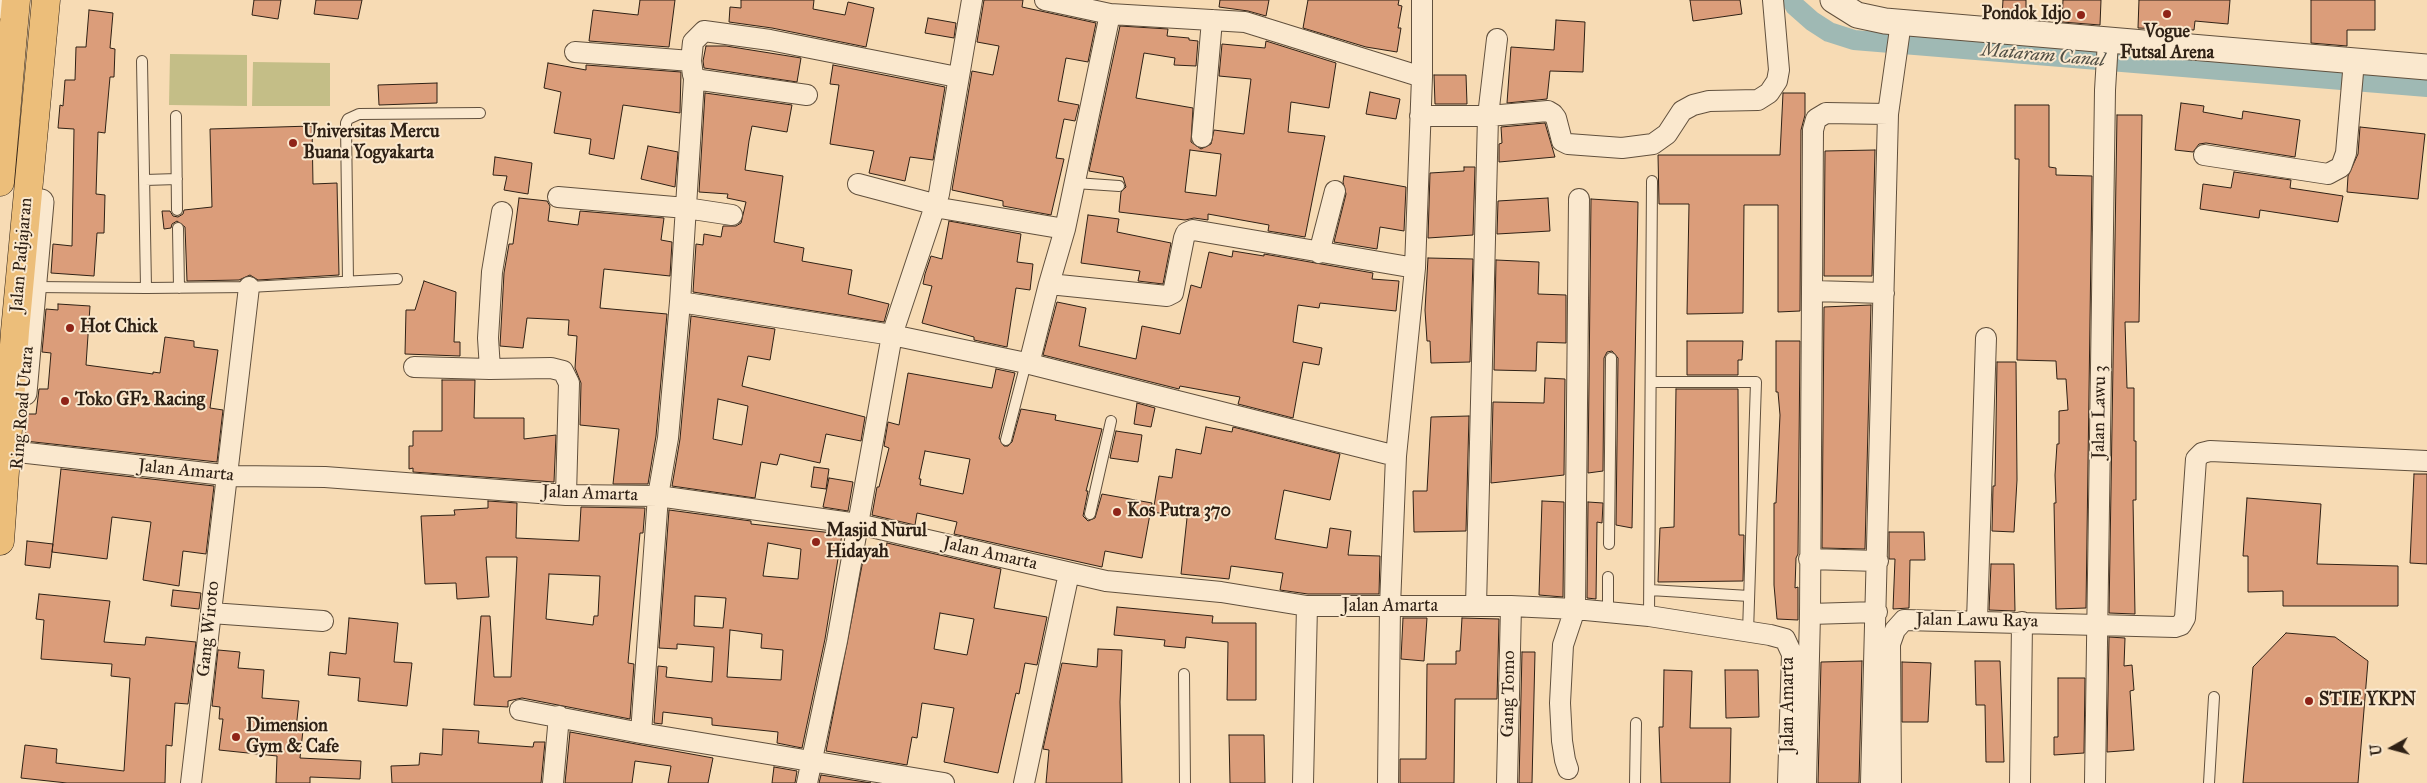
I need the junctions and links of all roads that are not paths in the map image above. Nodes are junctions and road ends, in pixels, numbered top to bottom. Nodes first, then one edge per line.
1 (1, 0) edge
2 (16, 0) edge
3 (46, 0) edge
4 (58, 0) edge
5 (972, 0) edge
6 (1045, 0) edge
7 (1422, 0) edge
8 (1773, 0) edge
9 (1833, 0) edge
10 (0, 6) edge
11 (1110, 14) junction
12 (1212, 20) junction
13 (1900, 30) junction
14 (1497, 39) dead end
15 (2107, 46) junction
16 (575, 52) dead end
17 (142, 61) dead end
18 (2427, 67) edge
19 (2353, 68) junction
20 (692, 70) junction
21 (957, 77) junction
22 (1422, 77) junction
23 (808, 95) dead end
24 (480, 113) dead end
25 (1888, 114) junction
26 (176, 116) dead end
27 (1420, 116) junction
28 (1488, 116) junction
29 (1202, 138) dead end
30 (2204, 155) dead end
31 (177, 179) junction
32 (145, 180) junction
33 (1652, 181) dead end
34 (0, 182) edge
35 (1074, 183) junction
36 (858, 184) dead end
37 (1119, 186) dead end
38 (1335, 191) dead end
39 (558, 197) dead end
40 (1579, 199) dead end
41 (934, 207) junction
42 (686, 208) junction
43 (178, 210) dead end
44 (502, 212) dead end
45 (732, 216) dead end
46 (178, 228) dead end
47 (1065, 229) junction
48 (1319, 253) junction
49 (1415, 268) junction
50 (397, 279) dead end
51 (348, 282) junction
52 (1049, 284) junction
53 (33, 287) junction
54 (249, 287) junction
55 (146, 288) junction
56 (179, 288) junction
57 (1813, 291) junction
58 (1884, 293) junction
59 (680, 302) junction
60 (7, 331) edge
61 (892, 335) junction
62 (1986, 338) dead end
63 (1611, 358) dead end
64 (1027, 364) junction
65 (414, 367) dead end
66 (490, 370) junction
67 (1651, 382) junction
68 (1112, 421) dead end
69 (1006, 440) dead end
70 (18, 452) junction
71 (1396, 456) junction
72 (2427, 461) edge
73 (225, 475) junction
74 (566, 494) junction
75 (658, 496) junction
76 (1090, 514) dead end
77 (858, 524) junction
78 (0, 542) edge
79 (1609, 544) dead end
80 (1809, 559) junction
81 (1878, 561) junction
82 (1069, 573) junction
83 (1608, 577) dead end
84 (1650, 590) junction
85 (1748, 596) junction
86 (1307, 606) junction
87 (1390, 606) junction
88 (1476, 606) junction
89 (1511, 606) junction
90 (1575, 608) junction
91 (1877, 612) junction
92 (211, 614) junction
93 (1608, 614) junction
94 (1810, 614) junction
95 (1649, 616) junction
96 (323, 621) dead end
97 (1977, 621) junction
98 (2022, 622) junction
99 (2097, 624) junction
100 (1748, 632) junction
101 (1184, 674) dead end
102 (2214, 697) dead end
103 (520, 710) dead end
104 (559, 716) junction
105 (1636, 723) dead end
106 (640, 732) junction
107 (810, 760) junction
108 (1568, 769) dead end
109 (191, 783) edge
110 (553, 783) edge
111 (807, 783) edge
112 (944, 783) edge
113 (1024, 783) edge
114 (1184, 783) edge
115 (1303, 783) edge
116 (1388, 783) edge
117 (1506, 783) edge
118 (1635, 783) edge
119 (1788, 783) edge
120 (1806, 783) edge
121 (1871, 783) edge
122 (1891, 783) edge
123 (2020, 783) edge
124 (2095, 783) edge
125 (2209, 783) edge

1 - 10 street
2 - 34 highway, Jalan Padjajaran
3 - 60 highway, Jalan Padjajaran
4 - 53 street, Ring Road Utara
5 - 21 street
6 - 11 street
7 - 22 street
8 - 28 street
9 - 13 street
11 - 12 street
11 - 35 street
12 - 22 street
12 - 29 street
13 - 15 street
13 - 25 street
14 - 28 street
15 - 19 street
15 - 99 street, Jalan Lawu 3
16 - 20 street
17 - 32 lane
18 - 19 street
19 - 30 street
20 - 21 street
20 - 23 street
20 - 42 street
21 - 41 street
22 - 27 street
24 - 51 lane
25 - 57 street
25 - 58 street
26 - 31 lane
27 - 28 street
27 - 49 street
28 - 88 street
31 - 32 lane
31 - 43 lane
32 - 55 lane
33 - 67 lane
35 - 37 lane
35 - 47 street
36 - 41 street
38 - 48 street
39 - 42 street
40 - 90 street
41 - 47 street
41 - 61 street
42 - 45 street
42 - 59 street
44 - 66 street
46 - 56 lane
47 - 52 street
48 - 49 street
48 - 52 street
49 - 71 street
50 - 51 lane
51 - 54 lane
52 - 64 street
53 - 55 lane
53 - 70 street, Ring Road Utara
54 - 56 lane
54 - 73 street, Gang Wiroto
55 - 56 lane
57 - 58 street
57 - 80 street
58 - 81 street
59 - 61 street
59 - 75 street
60 - 78 highway, Jalan Padjajaran
61 - 64 street
61 - 77 street
62 - 97 street
63 - 79 lane
64 - 69 lane
64 - 71 street
65 - 66 street
66 - 74 street
67 - 84 lane
67 - 85 lane
68 - 76 lane
70 - 73 street, Jalan Amarta
70 - 78 street, Ring Road Utara
71 - 87 street
72 - 99 street, Jalan Lawu Raya
73 - 74 street, Jalan Amarta
73 - 92 street, Gang Wiroto
74 - 75 street, Jalan Amarta
75 - 77 street, Jalan Amarta
75 - 106 street
77 - 82 street, Jalan Amarta
77 - 107 street
80 - 81 street
80 - 94 street
81 - 91 street
82 - 86 street, Jalan Amarta
82 - 113 street
83 - 93 lane
84 - 85 lane
84 - 95 lane
85 - 100 lane
86 - 87 street, Jalan Amarta
86 - 115 street
87 - 88 street, Jalan Amarta
87 - 116 street
88 - 89 street, Jalan Amarta
89 - 90 street, Jalan Amarta
89 - 117 street, Gang Tomo
90 - 93 street, Jalan Amarta
90 - 108 street
91 - 94 street
91 - 121 street
92 - 96 street
92 - 109 street, Gang Wiroto
93 - 95 street, Jalan Amarta
94 - 120 street
95 - 100 street, Jalan Amarta
97 - 98 street, Jalan Lawu Raya
97 - 122 street, Jalan Lawu Raya
98 - 99 street, Jalan Lawu Raya
98 - 123 street
99 - 124 street, Jalan Lawu 3
100 - 119 street, Jalan Amarta
101 - 114 lane
102 - 125 lane
103 - 104 street
104 - 106 street
104 - 110 street
105 - 118 lane
106 - 107 street
107 - 111 street
107 - 112 street

